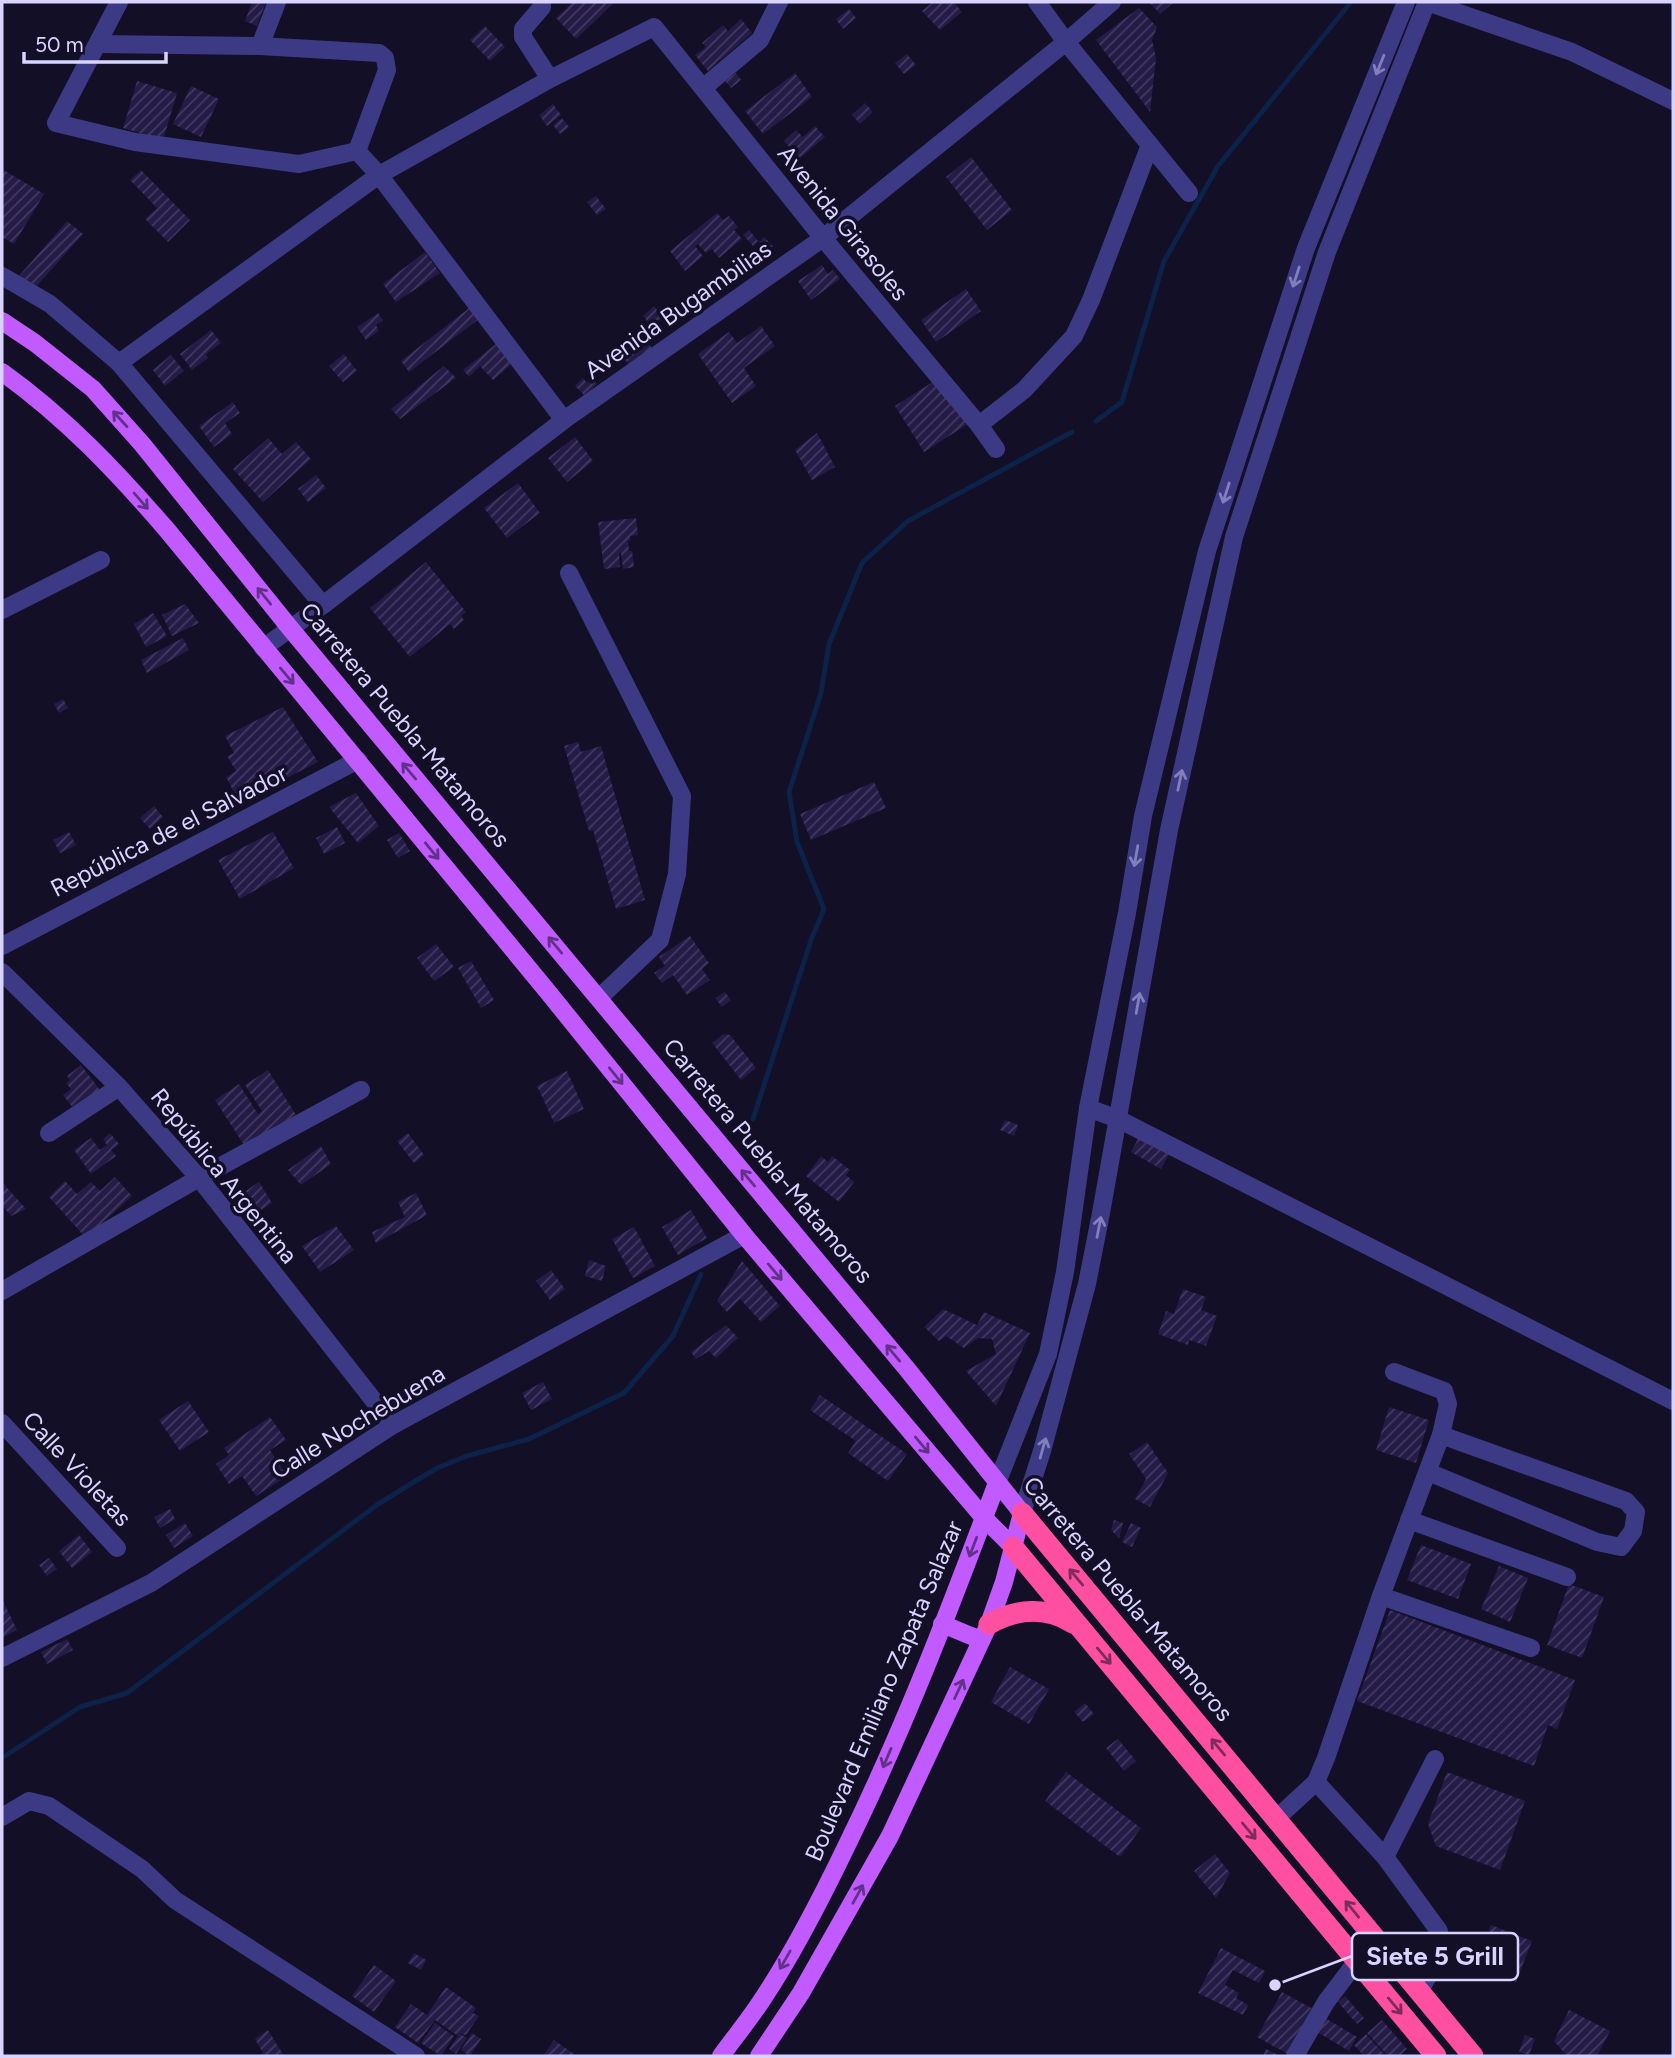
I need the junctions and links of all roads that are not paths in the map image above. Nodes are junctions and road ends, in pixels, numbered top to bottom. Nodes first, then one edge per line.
1 (119, 2) edge
2 (277, 2) edge
3 (542, 2) edge
4 (779, 2) edge
5 (1037, 2) edge
6 (1112, 2) edge
7 (1406, 2) edge
8 (1427, 2) edge
9 (1066, 42) junction
10 (99, 44) junction
11 (260, 46) junction
12 (550, 79) junction
13 (703, 88) junction
14 (1673, 101) edge
15 (1150, 145) junction
16 (357, 151) junction
17 (379, 175) junction
18 (1189, 193) dead end
19 (822, 238) junction
20 (2, 276) edge
21 (2, 321) edge
22 (119, 363) junction
23 (2, 372) edge
24 (564, 420) junction
25 (979, 425) junction
26 (996, 449) dead end
27 (101, 560) dead end
28 (569, 573) dead end
29 (323, 605) junction
30 (2, 610) edge
31 (290, 628) junction
32 (263, 648) junction
33 (358, 760) junction
34 (2, 946) edge
35 (2, 972) edge
36 (598, 998) junction
37 (119, 1087) junction
38 (362, 1090) dead end
39 (1088, 1108) junction
40 (1118, 1119) junction
41 (50, 1133) dead end
42 (199, 1178) junction
43 (744, 1235) junction
44 (2, 1291) edge
45 (1394, 1372) dead end
46 (1029, 1401) junction
47 (1673, 1401) edge
48 (1054, 1408) junction
49 (2, 1423) edge
50 (393, 1425) junction
51 (1441, 1435) junction
52 (1428, 1472) junction
53 (997, 1483) junction
54 (1022, 1513) junction
55 (984, 1518) junction
56 (1409, 1520) junction
57 (117, 1548) dead end
58 (1013, 1548) junction
59 (1567, 1577) dead end
60 (1381, 1596) junction
61 (942, 1625) junction
62 (1079, 1627) junction
63 (985, 1632) junction
64 (1531, 1648) dead end
65 (2, 1658) edge
66 (1435, 1759) dead end
67 (1317, 1782) junction
68 (2, 1817) edge
69 (1278, 1818) junction
70 (1385, 1857) junction
71 (1357, 1961) junction
72 (1419, 1991) junction
73 (416, 2056) edge
74 (721, 2056) edge
75 (759, 2056) edge
76 (1295, 2056) edge
77 (1436, 2056) edge
78 (1474, 2056) edge

1 - 10 street
2 - 11 street
3 - 12 street
4 - 13 street
5 - 9 street
6 - 9 street, Avenida Bugambilias
7 -> 39 street
8 - 14 street
40 -> 8 street
9 - 15 street
9 - 19 street, Avenida Bugambilias
10 - 11 street
10 - 16 street
11 - 16 street
12 - 13 street, Avenida Girasoles
12 - 17 street
13 - 19 street, Avenida Girasoles
15 - 18 street
15 - 25 street
16 - 17 street
17 - 22 street
17 - 24 street
19 - 24 street, Avenida Bugambilias
19 - 25 street, Avenida Girasoles
20 - 22 street
31 -> 21 main road, Carretera Puebla-Matamoros
22 - 29 street
23 -> 32 main road
24 - 29 street, Avenida Bugambilias
25 - 26 street, Avenida Girasoles
27 - 30 street
28 - 36 street
29 - 31 street, Avenida Bugambilias
31 - 32 street, Avenida Bugambilias
36 -> 31 main road, Carretera Puebla-Matamoros
32 -> 33 main road
33 - 34 street, República de el Salvador
33 -> 43 main road
35 - 37 street, República Argentina
53 -> 36 main road, Carretera Puebla-Matamoros
37 - 41 street
37 - 42 street, República Argentina
38 - 42 street
39 - 40 street
39 - 46 street
40 - 47 street
48 -> 40 street
42 - 44 street
42 - 50 street, República Argentina
43 - 50 street, Calle Nochebuena
43 -> 55 main road
45 - 51 street
46 - 48 street
46 - 53 street
54 -> 48 street
49 - 57 street, Calle Violetas
50 - 65 street, Calle Nochebuena
51 - 52 street
51 - 52 street
52 - 56 street
53 - 54 main road, Carretera Puebla-Matamoros
53 - 55 main road, Boulevard Emiliano Zapata Salazar
54 - 58 main road
69 -> 54 highway, Carretera Puebla-Matamoros
55 - 58 main road
55 -> 61 main road, Boulevard Emiliano Zapata Salazar
56 - 59 street
56 - 60 street
58 - 62 highway
58 - 63 main road
60 - 64 street
60 - 67 street
61 - 63 main road
61 -> 74 main road, Boulevard Emiliano Zapata Salazar
62 - 63 highway
62 -> 71 highway
75 -> 63 main road
66 - 70 street
67 - 69 street
67 - 70 street
68 - 73 street
72 -> 69 highway, Carretera Puebla-Matamoros
70 - 72 street
71 - 76 street
71 -> 77 highway
72 - 78 highway, Carretera Puebla-Matamoros

